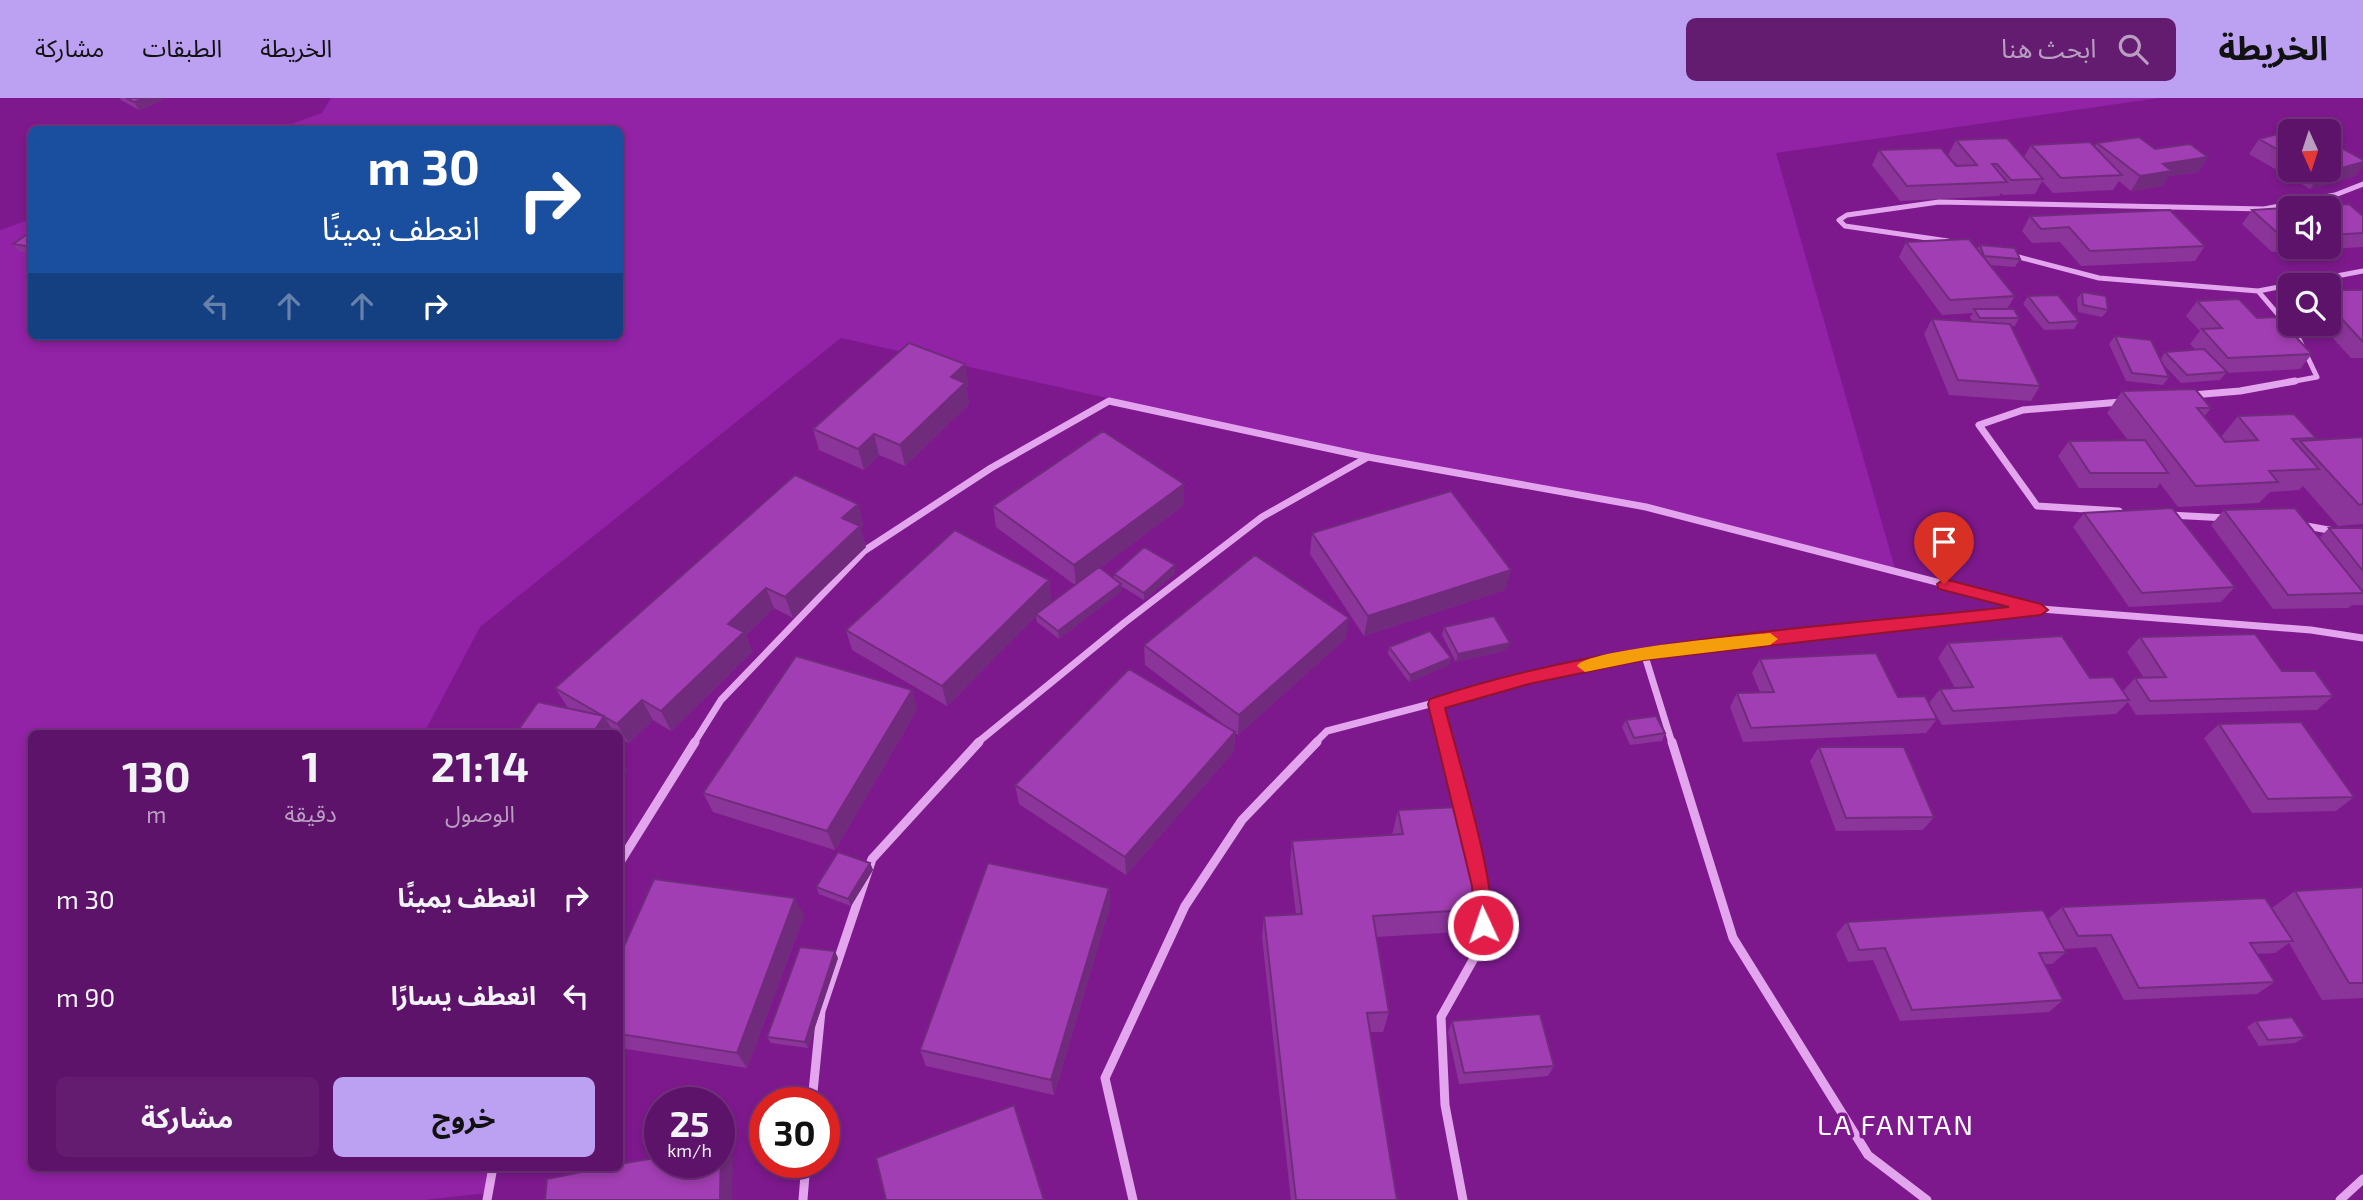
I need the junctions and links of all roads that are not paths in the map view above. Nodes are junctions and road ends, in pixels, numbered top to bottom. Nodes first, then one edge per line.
1 (2363, 184) edge
2 (1955, 242) edge
3 (2005, 254) edge
4 (2363, 271) edge
5 (2259, 291) junction
6 (2186, 396) edge
7 (2132, 401) edge
8 (1368, 457) junction
9 (2130, 512) edge
10 (2157, 514) edge
11 (2238, 519) edge
12 (2294, 524) edge
13 (2343, 533) edge
14 (2041, 610) junction
15 (2363, 638) edge
16 (1644, 653) junction
17 (1436, 704) junction
18 (623, 857) edge
19 (813, 1087) edge
20 (492, 1171) edge
21 (805, 1178) edge
22 (2363, 1179) edge
23 (487, 1200) edge
24 (803, 1200) edge
25 (1133, 1200) edge
26 (1464, 1200) edge
27 (1927, 1200) edge
28 (2340, 1200) edge

1 - 2 street
3 - 5 street
4 - 5 street
5 - 6 street
7 - 9 street
8 - 14 street
8 - 18 street
8 - 19 street
10 - 11 street
12 - 13 street
14 - 15 street
14 - 16 street
16 - 17 street
16 - 27 street
17 - 25 street
17 - 26 street
20 - 23 street
21 - 24 street
22 - 28 street

